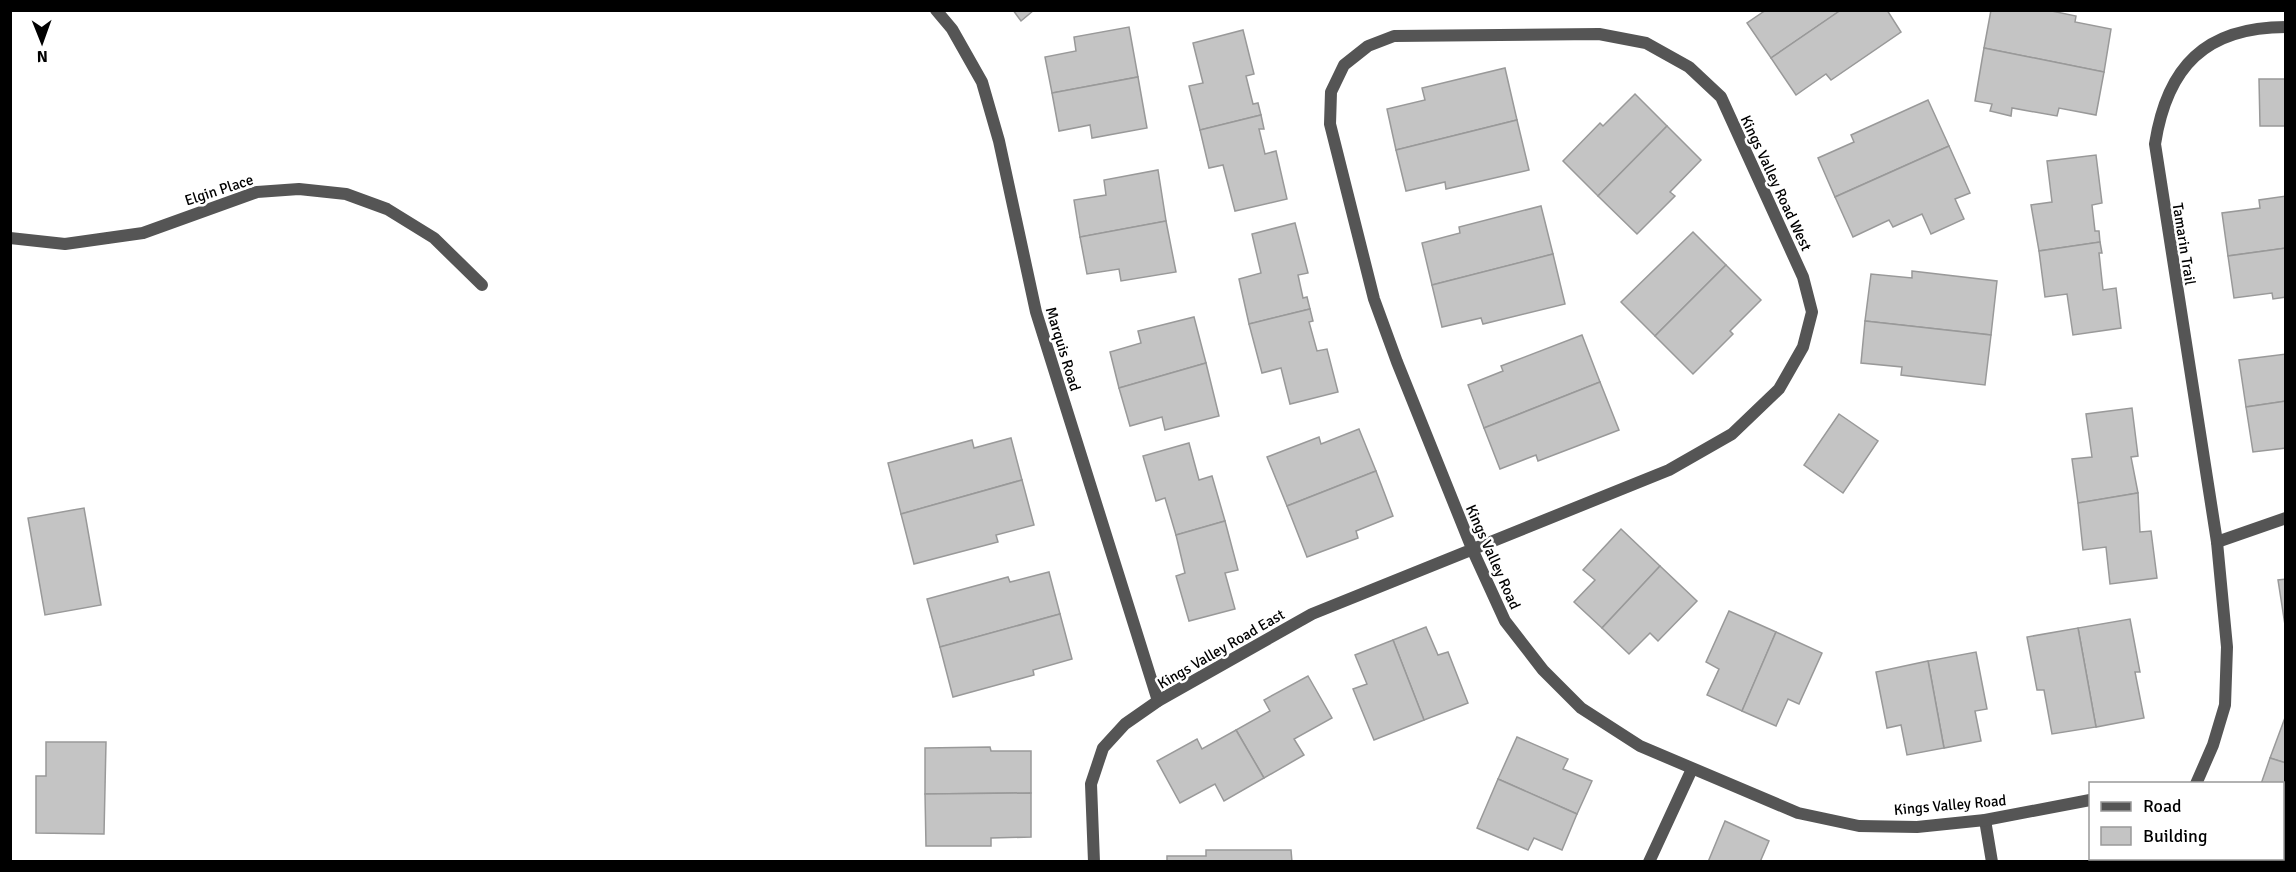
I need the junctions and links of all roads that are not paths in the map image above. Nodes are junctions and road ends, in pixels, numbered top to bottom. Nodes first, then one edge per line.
1 (936, 10) edge
2 (2286, 27) edge
3 (1330, 124) joint
4 (10, 238) edge
5 (482, 285) dead end
6 (2286, 518) edge
7 (2217, 542) junction
8 (1473, 551) junction
9 (1158, 701) junction
10 (1692, 769) junction
11 (2196, 782) edge
12 (2089, 800) edge
13 (1985, 820) junction
14 (1094, 861) edge
15 (1648, 861) edge
16 (1992, 861) edge

1 - 9 street, Marquis Road
2 - 7 street, Tamarin Trail
3 - 8 street, Kings Valley Road
3 - 8 street, Kings Valley Road West
4 - 5 street, Elgin Place
6 - 7 street
7 - 11 street, Tamarin Trail
8 - 9 street, Kings Valley Road East
8 - 10 street, Kings Valley Road
9 - 14 street, Kings Valley Road East
10 - 13 street, Kings Valley Road
10 - 15 street
12 - 13 street, Kings Valley Road
13 - 16 street

